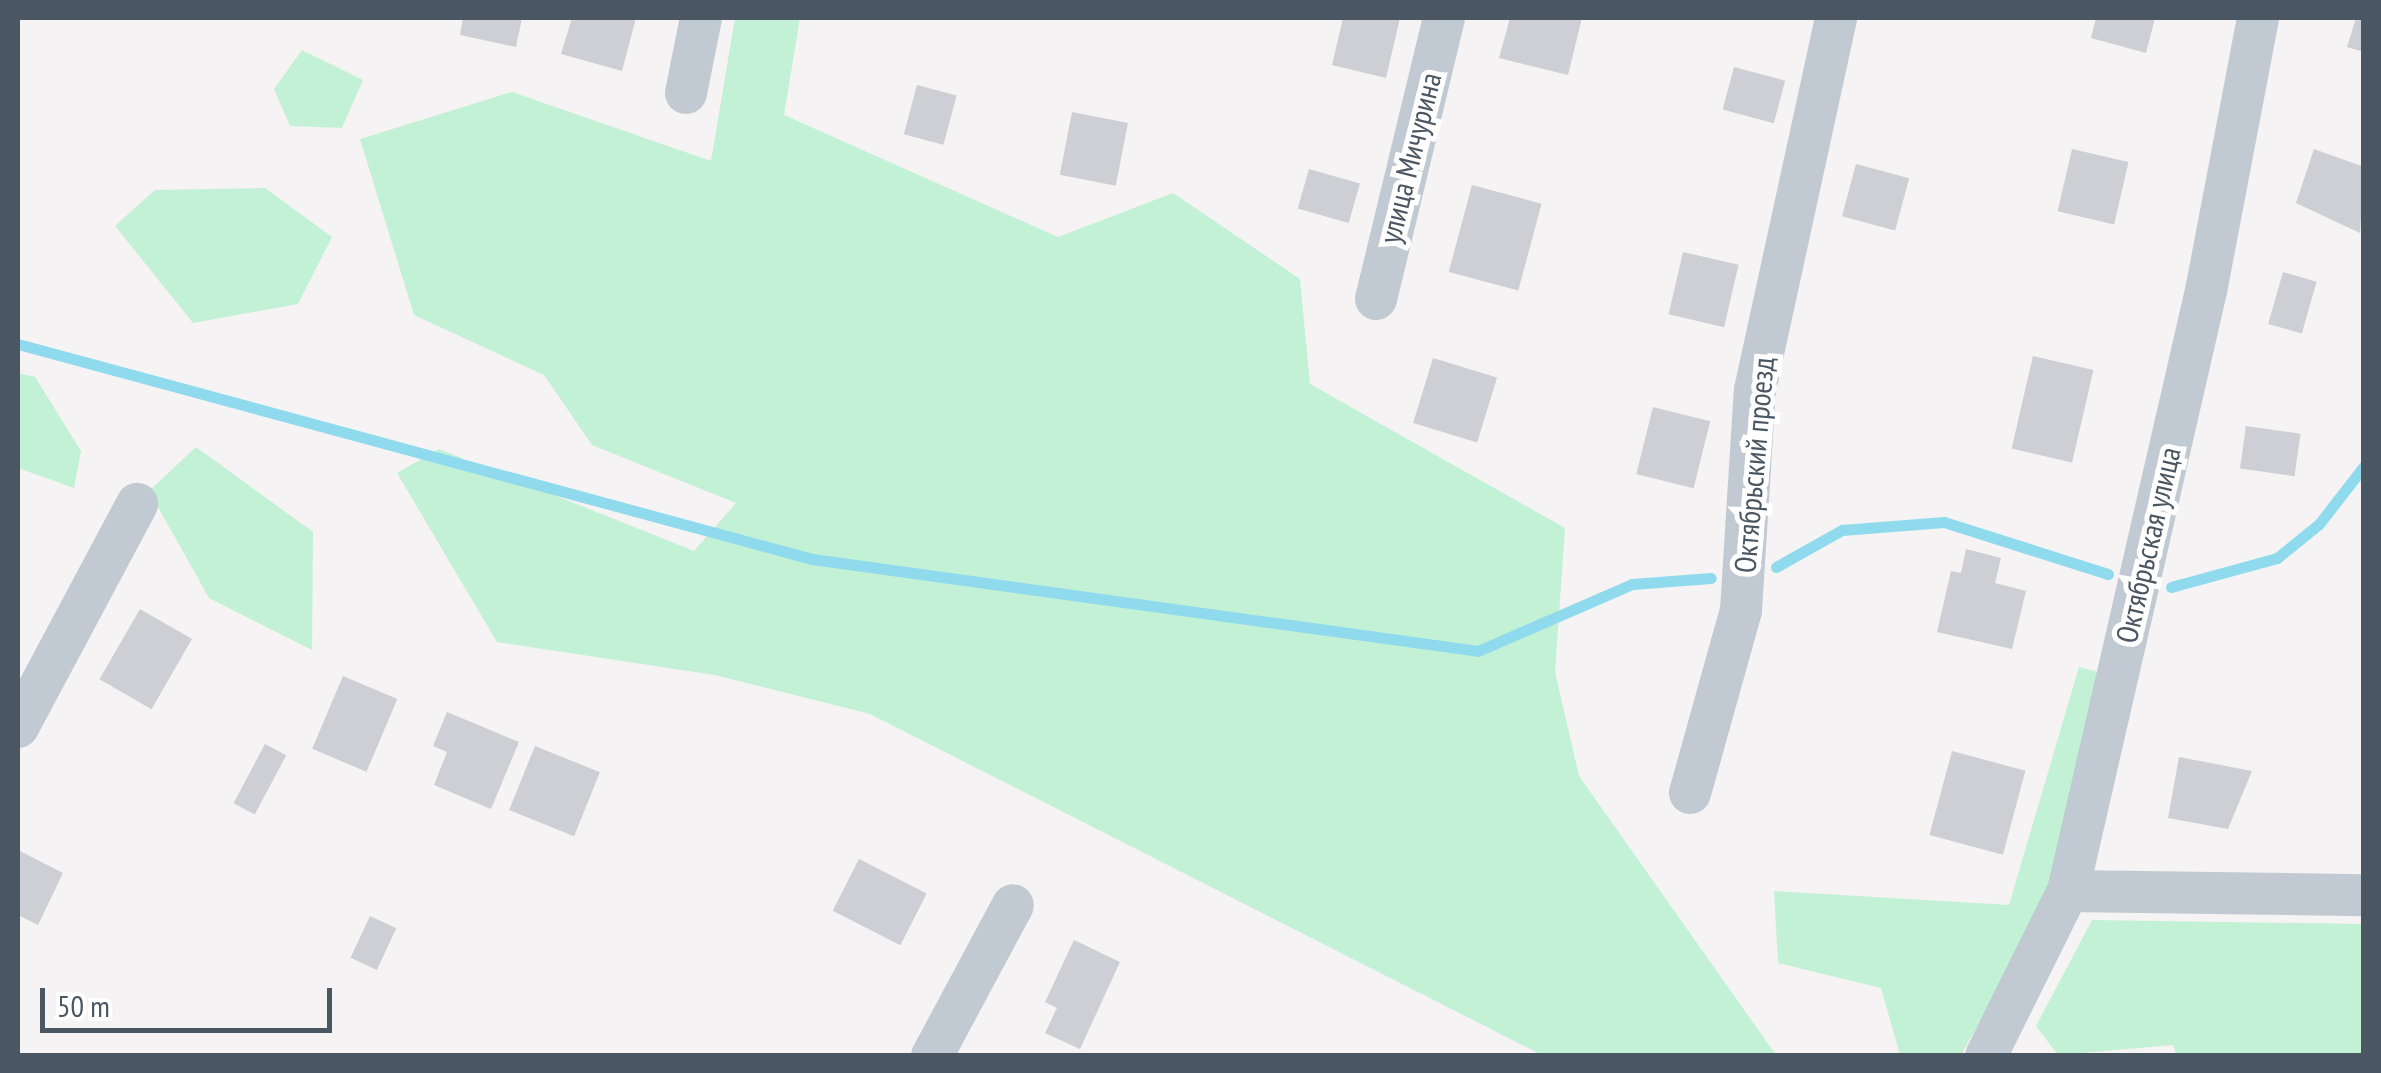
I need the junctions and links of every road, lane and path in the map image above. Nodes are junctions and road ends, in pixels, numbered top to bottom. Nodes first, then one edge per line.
1 (701, 18) edge
2 (1444, 18) edge
3 (1836, 18) edge
4 (2258, 18) edge
5 (686, 92) dead end
6 (1376, 299) dead end
7 (138, 504) dead end
8 (18, 727) edge
9 (1690, 793) dead end
10 (2068, 891) junction
11 (2364, 894) edge
12 (1013, 905) dead end
13 (932, 1056) edge
14 (1986, 1056) edge

1 - 5 street
2 - 6 street, улица Мичурина
3 - 9 street, Октябрьский проезд
4 - 10 street, Октябрьская улица
7 - 8 street
10 - 11 street
10 - 14 street, Октябрьская улица
12 - 13 street

